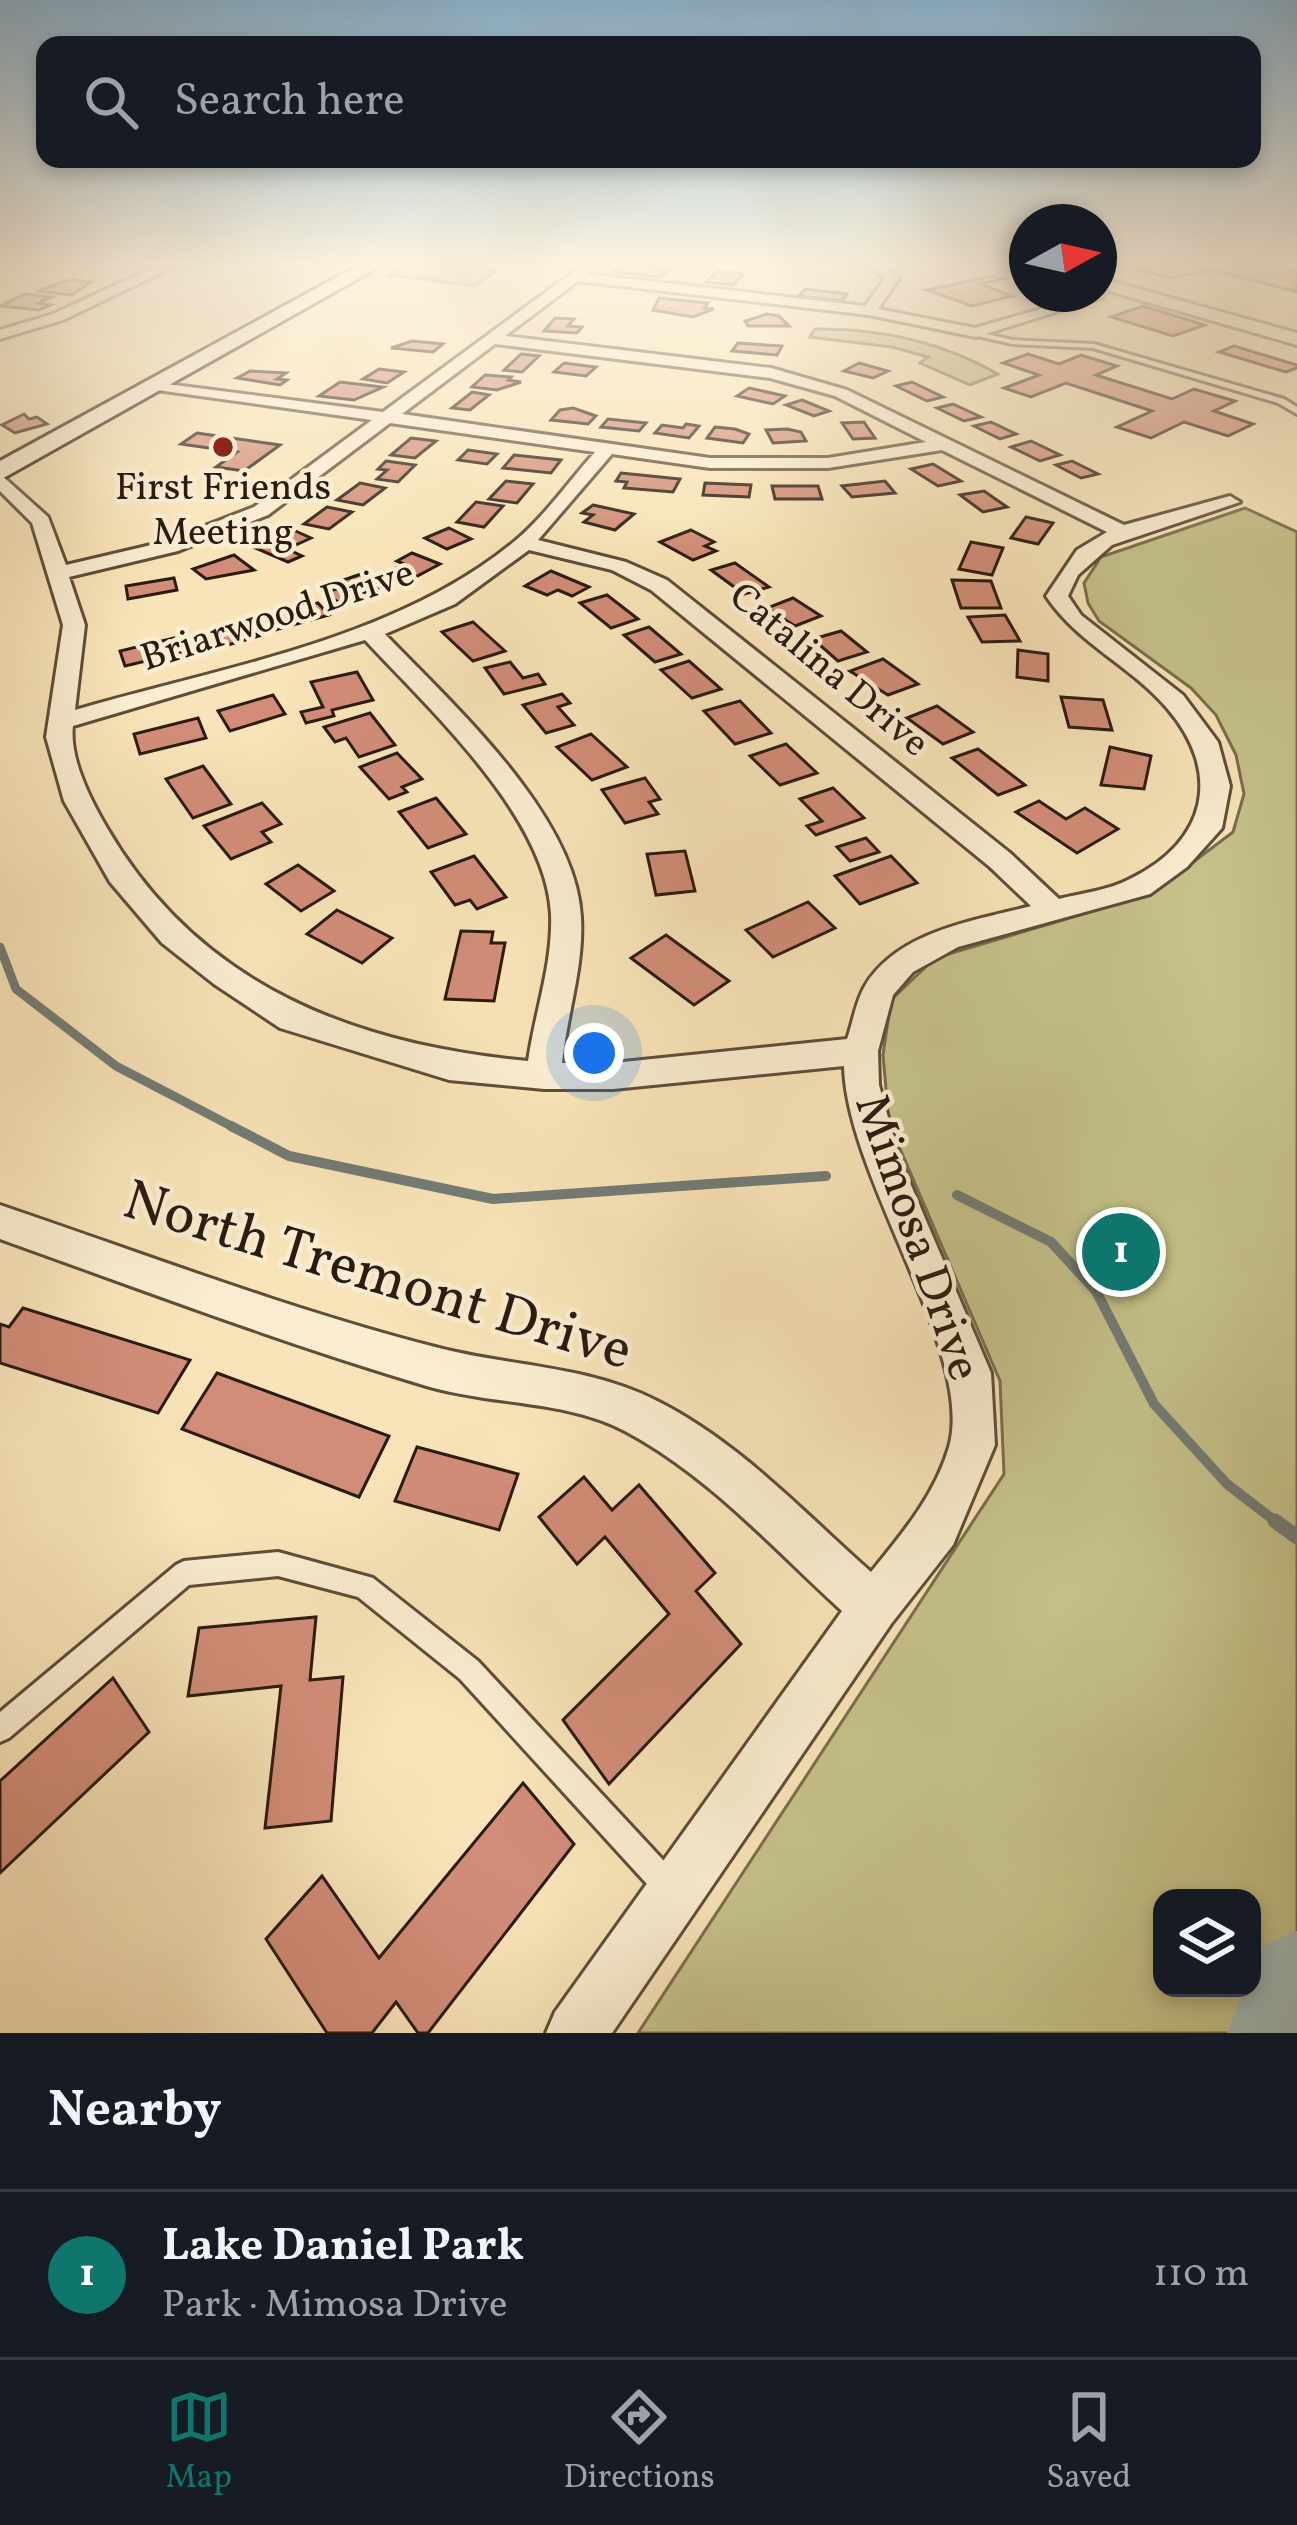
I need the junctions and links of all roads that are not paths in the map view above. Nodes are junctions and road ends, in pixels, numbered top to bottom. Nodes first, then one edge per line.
1 (204, 359) edge
2 (467, 359) edge
3 (656, 359) edge
4 (1138, 359) edge
5 (157, 385) junction
6 (1297, 411) edge
7 (389, 418) junction
8 (944, 443) junction
9 (606, 450) junction
10 (0, 476) edge
11 (1230, 502) dead end
12 (1123, 532) junction
13 (525, 543) junction
14 (60, 573) junction
15 (370, 632) junction
16 (59, 722) junction
17 (1054, 911) junction
18 (861, 1051) junction
19 (544, 1076) junction
20 (0, 1222) edge
21 (874, 1607) junction
22 (0, 1730) edge
23 (674, 1893) junction
24 (576, 2033) edge

1 - 5 main road
2 - 7 street
3 - 8 street
4 - 6 lane
5 - 7 street
5 - 10 main road
7 - 9 street
7 - 14 street
8 - 9 street
8 - 12 street
9 - 13 street, Briarwood Drive
10 - 14 street
11 - 12 street, Mimosa Drive
12 - 17 street, Mimosa Drive
13 - 15 street, Briarwood Drive
13 - 17 street, Catalina Drive
14 - 16 street
15 - 16 street, Briarwood Drive
15 - 19 street
16 - 19 street
17 - 18 street, Mimosa Drive
18 - 19 street
18 - 21 street, Mimosa Drive
20 - 21 street, North Tremont Drive
21 - 23 street, Mimosa Drive
22 - 23 lane
23 - 24 street, Mimosa Drive

